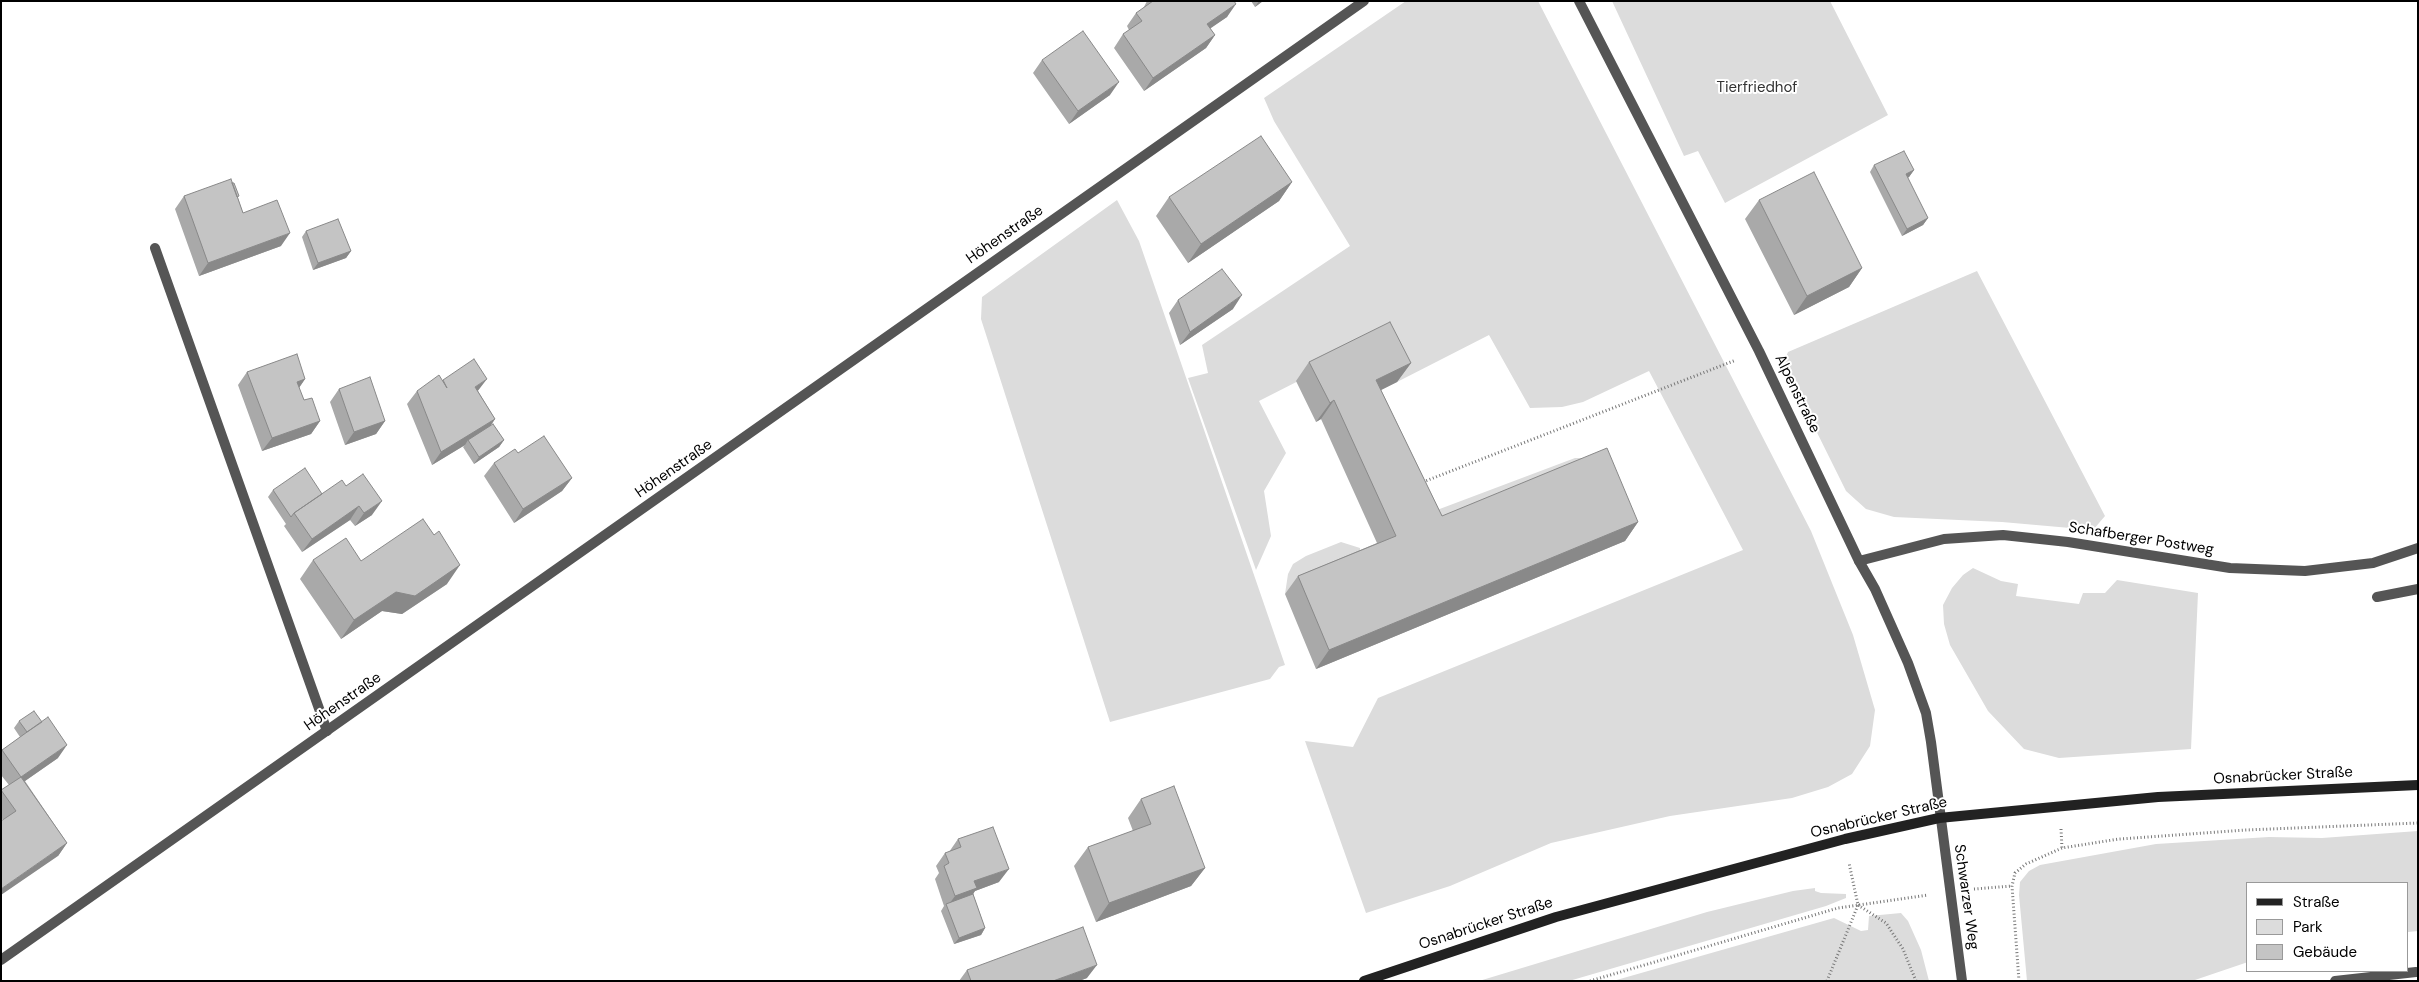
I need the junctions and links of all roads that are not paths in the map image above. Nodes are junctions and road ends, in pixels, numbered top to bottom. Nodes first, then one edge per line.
1 (1364, 1) edge
2 (1579, 1) edge
3 (155, 248) dead end
4 (2418, 548) edge
5 (1860, 561) junction
6 (2418, 589) edge
7 (2377, 597) dead end
8 (327, 731) junction
9 (2418, 785) edge
10 (1940, 818) junction
11 (1, 960) edge
12 (2416, 972) dead end
13 (1364, 981) edge
14 (1962, 981) edge
15 (2335, 981) edge

1 - 8 street, Höhenstraße
2 - 5 street, Alpenstraße
3 - 8 street
4 - 5 street, Schafberger Postweg
5 - 10 street, Alpenstraße
6 - 7 street
8 - 11 street, Höhenstraße
9 - 10 main road, Osnabrücker Straße
10 - 13 main road, Osnabrücker Straße
10 - 14 street, Schwarzer Weg
12 - 15 street

